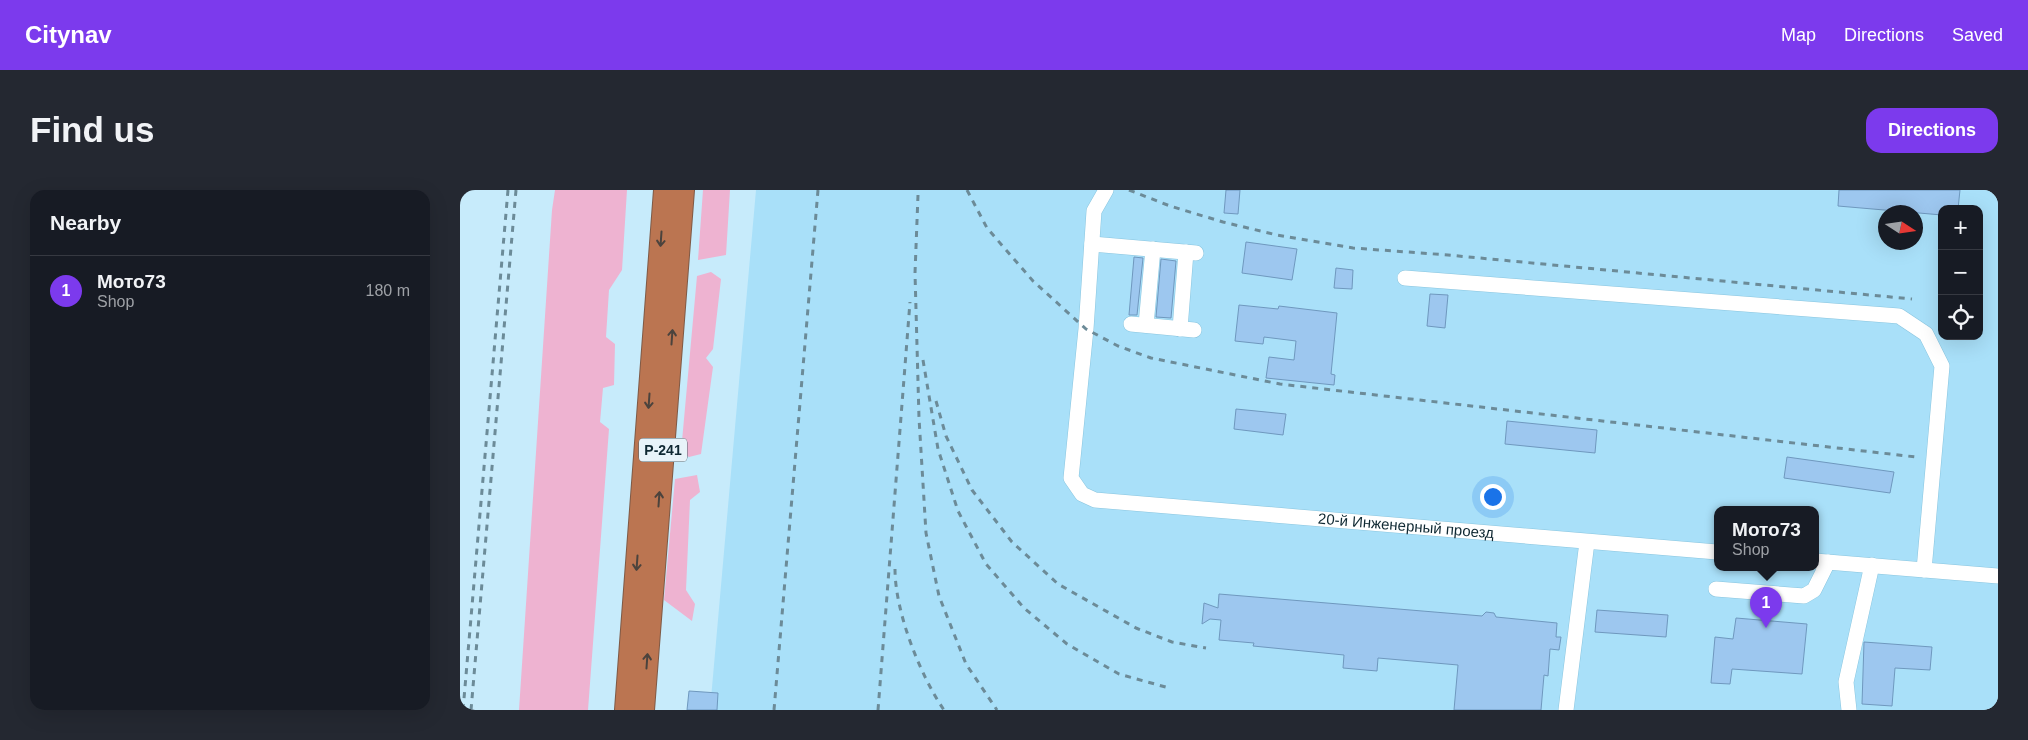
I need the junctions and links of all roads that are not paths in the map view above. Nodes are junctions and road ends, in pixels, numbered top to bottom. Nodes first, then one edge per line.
1 (665, 190) edge
2 (683, 190) edge
3 (1106, 190) edge
4 (1092, 244) junction
5 (1153, 249) junction
6 (1405, 278) dead end
7 (1587, 542) junction
8 (1714, 552) edge
9 (1821, 561) edge
10 (1872, 565) junction
11 (1924, 570) junction
12 (1819, 571) edge
13 (1998, 576) edge
14 (1716, 589) dead end
15 (626, 710) edge
16 (643, 710) edge
17 (1566, 710) edge
18 (1849, 710) edge

1 -> 15 highway, Р-241
16 -> 2 highway, Р-241
3 - 4 street
4 - 5 street
4 - 7 street, 20-й Инженерный проезд
5 - 5 street
6 - 11 street
7 - 8 street, 20-й Инженерный проезд
7 - 17 street
9 - 10 street
10 - 11 street
10 - 18 street
11 - 13 street
12 - 14 street

